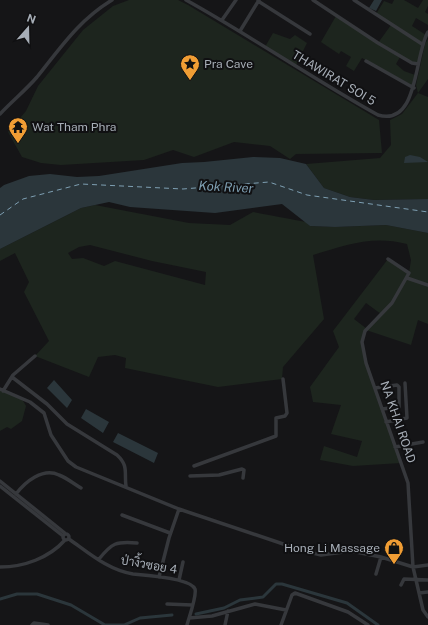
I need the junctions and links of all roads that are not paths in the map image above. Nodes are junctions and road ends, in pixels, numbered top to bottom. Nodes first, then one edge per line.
1 (112, 0) edge
2 (186, 0) edge
3 (236, 0) edge
4 (313, 0) edge
5 (354, 0) edge
6 (258, 1) edge
7 (106, 2) edge
8 (222, 20) junction
9 (240, 31) junction
10 (428, 32) edge
11 (310, 34) dead end
12 (422, 44) junction
13 (366, 61) dead end
14 (418, 64) junction
15 (414, 88) junction
16 (0, 114) edge
17 (388, 259) dead end
18 (407, 278) junction
19 (428, 284) edge
20 (35, 356) dead end
21 (12, 377) junction
22 (283, 379) dead end
23 (405, 384) dead end
24 (375, 388) junction
25 (2, 390) edge
26 (382, 409) junction
27 (386, 422) junction
28 (423, 442) dead end
29 (395, 447) junction
30 (194, 466) dead end
31 (190, 476) dead end
32 (243, 478) dead end
33 (0, 481) edge
34 (0, 486) edge
35 (126, 486) junction
36 (81, 488) dead end
37 (16, 494) junction
38 (179, 509) junction
39 (122, 515) dead end
40 (170, 533) junction
41 (66, 537) junction
42 (137, 543) dead end
43 (381, 557) junction
44 (99, 559) junction
45 (183, 562) dead end
46 (428, 565) edge
47 (0, 567) edge
48 (413, 567) junction
49 (376, 574) dead end
50 (159, 577) junction
51 (179, 580) junction
52 (416, 580) junction
53 (428, 580) edge
54 (402, 585) dead end
55 (428, 592) edge
56 (419, 593) junction
57 (167, 604) dead end
58 (192, 604) junction
59 (286, 610) junction
60 (228, 611) junction
61 (428, 617) edge
62 (189, 618) junction
63 (32, 625) edge
64 (48, 625) edge
65 (187, 625) edge
66 (225, 625) edge
67 (281, 625) edge
68 (368, 625) edge

1 - 7 street
2 - 8 street, THAWIRAT SOI 5
3 - 8 street
4 - 14 street
5 - 12 street
6 - 9 street
6 - 11 street
7 - 16 street
8 - 9 street, THAWIRAT SOI 5
9 - 15 street, THAWIRAT SOI 5
10 - 12 street, THAWIRAT SOI 5
12 - 14 street, THAWIRAT SOI 5
13 - 15 street
14 - 15 street, THAWIRAT SOI 5
17 - 18 street
18 - 19 street
18 - 24 street, NA KHAI ROAD
20 - 21 street
21 - 25 street
21 - 35 street
22 - 30 street
23 - 27 street
24 - 26 street, NA KHAI ROAD
24 - 26 street
25 - 35 street
26 - 27 street, NA KHAI ROAD
27 - 29 street, NA KHAI ROAD
28 - 29 street
29 - 48 street, NA KHAI ROAD
31 - 32 street
33 - 37 street
34 - 41 street
35 - 38 street
36 - 37 street
37 - 41 street
38 - 40 street
38 - 43 street
39 - 40 street
40 - 50 street
41 - 44 street, ป่างิ้วซอย 4
41 - 47 street
42 - 44 street
43 - 48 street
43 - 49 street
44 - 50 street, ป่างิ้วซอย 4
45 - 51 street
46 - 48 street
48 - 52 street, NA KHAI ROAD
50 - 51 street, ป่างิ้วซอย 4
51 - 58 street, ป่างิ้วซอย 4
52 - 53 street
52 - 54 street
52 - 56 street, NA KHAI ROAD
55 - 56 street
56 - 61 street, NA KHAI ROAD
57 - 58 street
58 - 62 street, ป่างิ้วซอย 4
59 - 60 street
59 - 67 street
59 - 68 street
60 - 62 street
60 - 66 street
62 - 65 street, ป่างิ้วซอย 4
63 - 64 street

